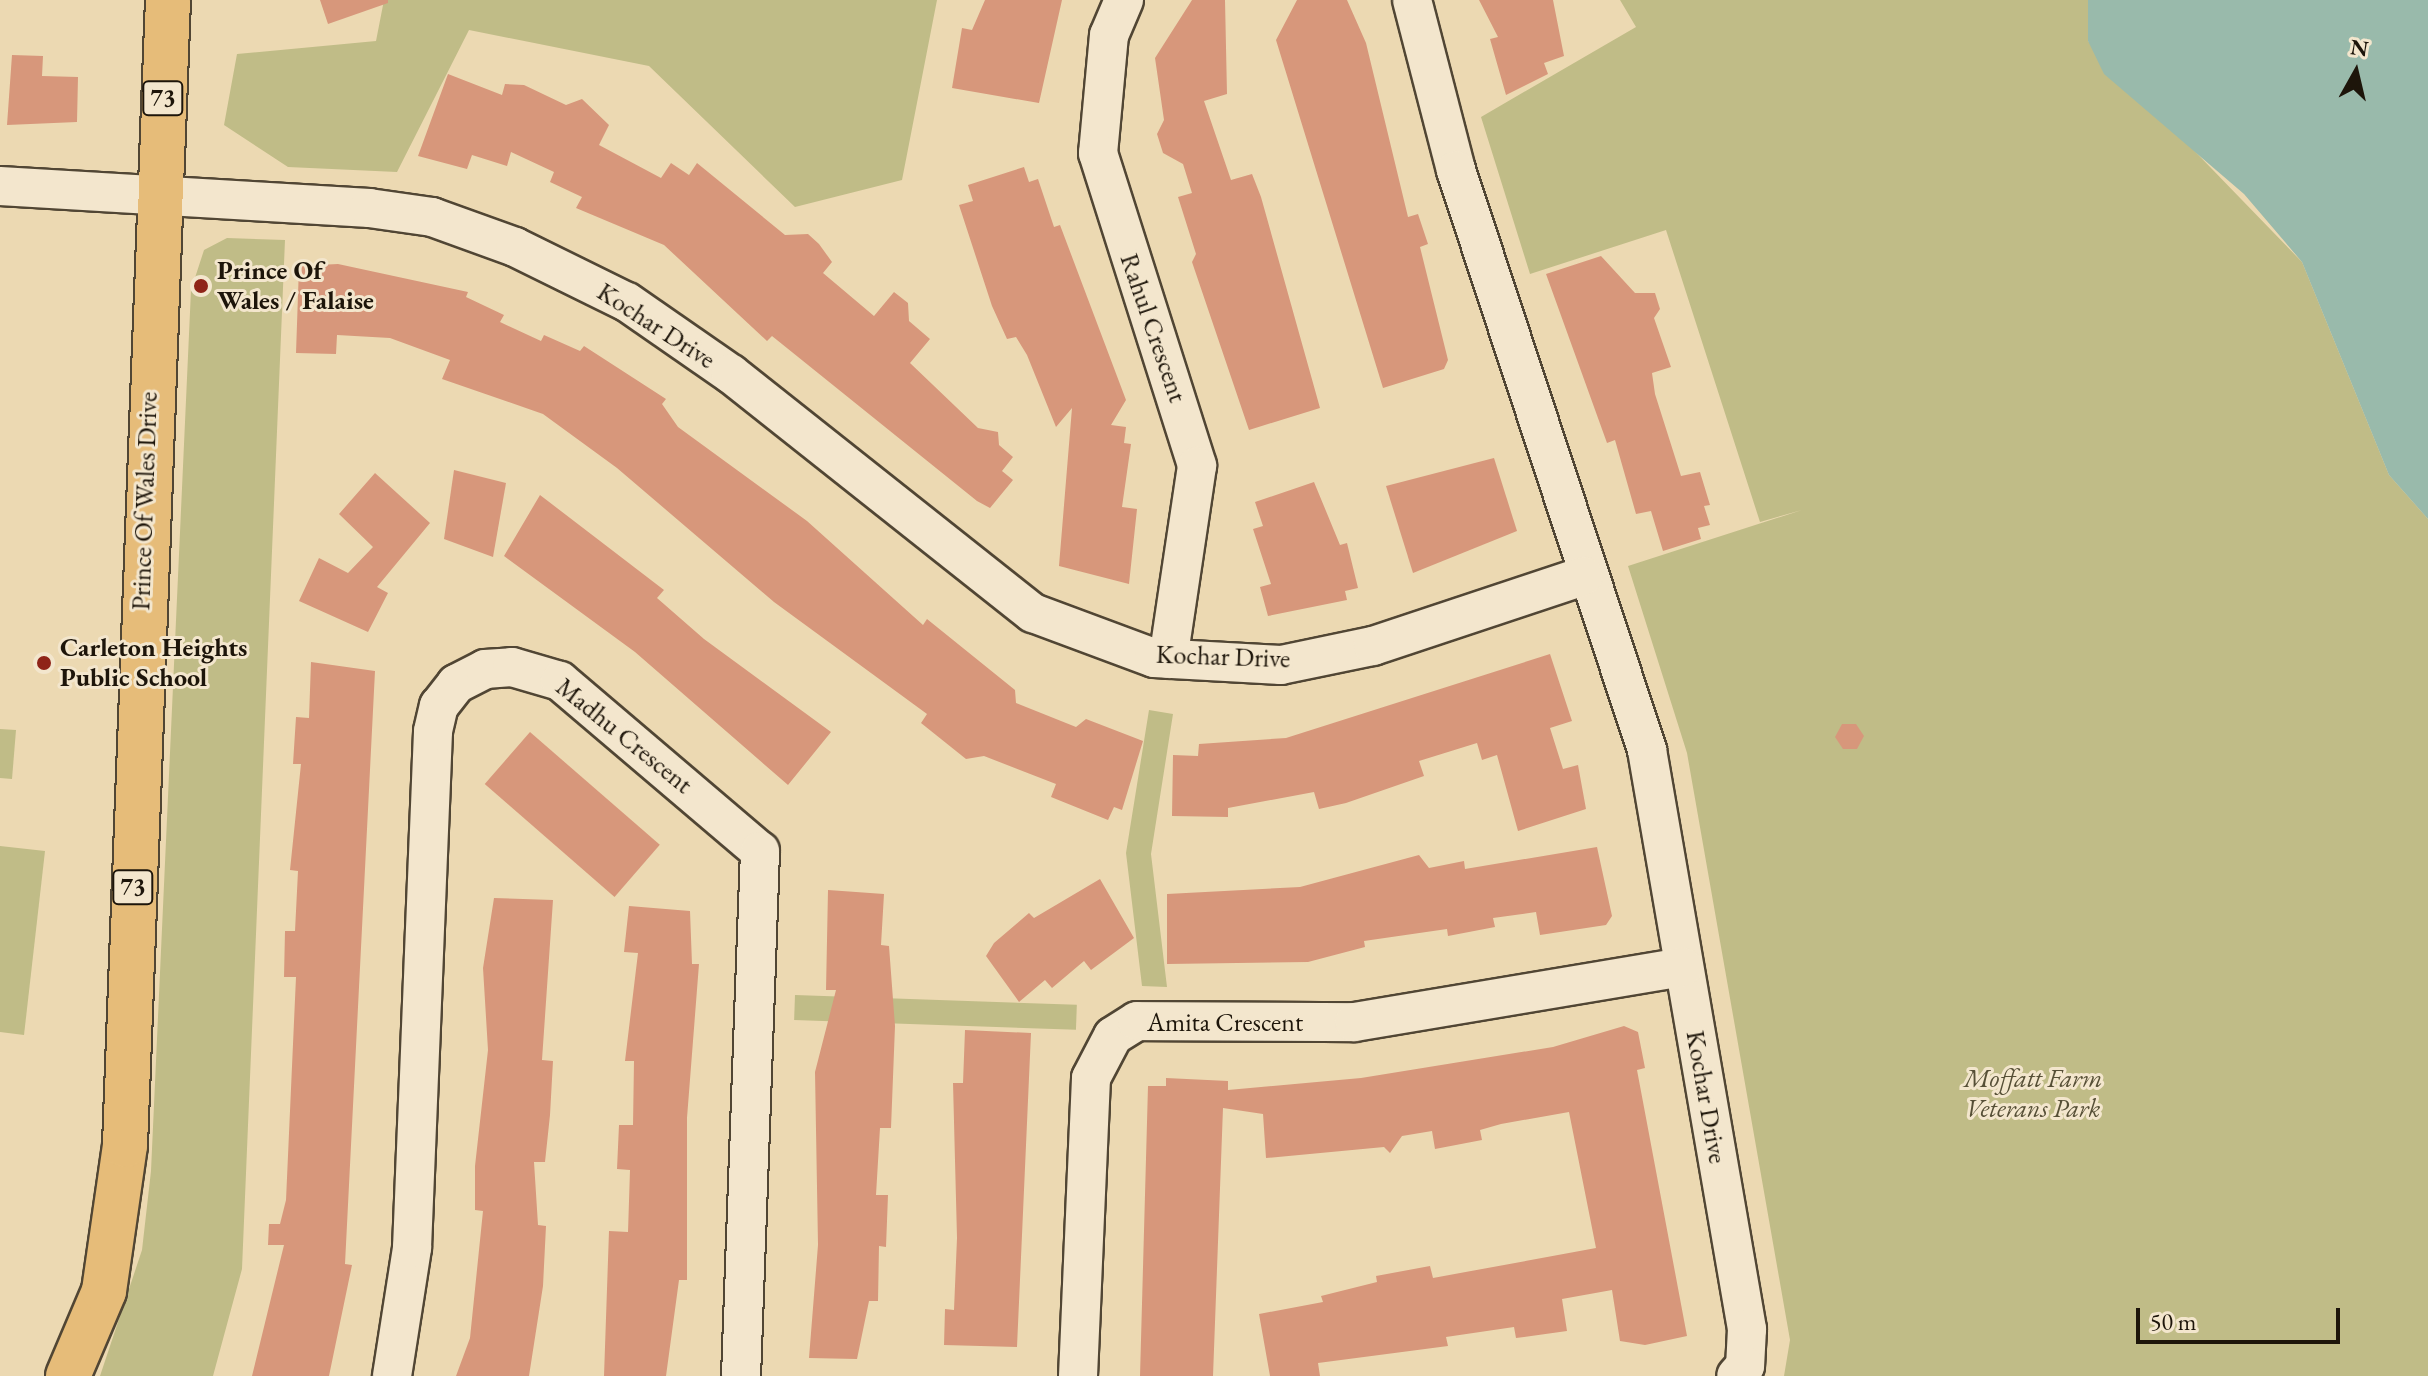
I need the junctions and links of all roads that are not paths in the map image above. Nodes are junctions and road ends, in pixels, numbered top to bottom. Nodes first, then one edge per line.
1 (168, 0) edge
2 (1124, 0) edge
3 (1412, 0) edge
4 (0, 186) edge
5 (158, 195) junction
6 (1584, 576) junction
7 (1168, 659) junction
8 (1683, 967) junction
9 (68, 1376) edge
10 (392, 1376) edge
11 (741, 1376) edge
12 (1078, 1376) edge
13 (1736, 1376) edge

1 - 5 main road, Prince Of Wales Drive / 73
2 - 7 street, Rahul Crescent
3 - 6 street
4 - 5 street, Kochar Drive
5 - 7 street, Kochar Drive
5 - 9 main road, Prince Of Wales Drive / 73
6 - 7 street, Kochar Drive
6 - 8 street, Kochar Drive
8 - 12 street, Amita Crescent
8 - 13 street, Kochar Drive
10 - 11 street, Madhu Crescent

